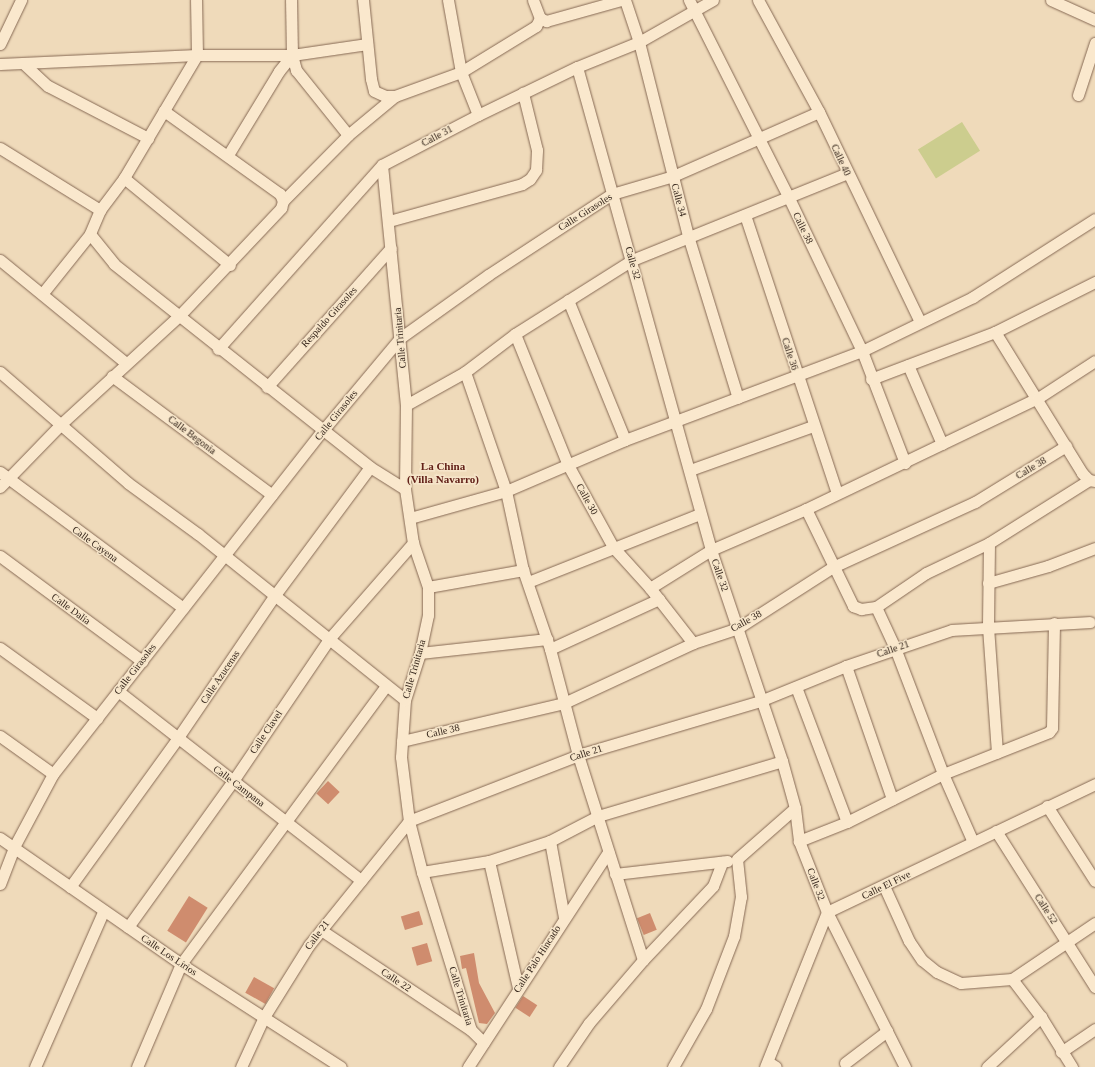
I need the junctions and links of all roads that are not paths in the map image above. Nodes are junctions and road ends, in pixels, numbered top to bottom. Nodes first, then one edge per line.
1 (21, 0) edge
2 (196, 0) edge
3 (291, 0) edge
4 (363, 0) edge
5 (448, 0) edge
6 (533, 0) edge
7 (620, 0) edge
8 (625, 0) edge
9 (689, 0) edge
10 (713, 0) edge
11 (758, 0) edge
12 (1052, 0) edge
13 (694, 13) junction
14 (540, 18) junction
15 (1095, 20) edge
16 (639, 42) junction
17 (1095, 43) edge
18 (0, 44) edge
19 (367, 44) junction
20 (197, 55) junction
21 (292, 56) junction
22 (23, 63) junction
23 (0, 64) edge
24 (577, 67) junction
25 (462, 72) junction
26 (523, 93) junction
27 (1078, 95) dead end
28 (395, 96) junction
29 (164, 111) junction
30 (819, 112) junction
31 (478, 115) junction
32 (348, 135) junction
33 (148, 138) junction
34 (760, 140) junction
35 (0, 148) edge
36 (228, 155) junction
37 (382, 165) junction
38 (847, 173) junction
39 (672, 176) junction
40 (124, 178) junction
41 (612, 194) junction
42 (789, 198) junction
43 (283, 201) junction
44 (100, 210) junction
45 (745, 215) junction
46 (1095, 219) edge
47 (389, 221) junction
48 (90, 234) junction
49 (689, 239) junction
50 (391, 248) junction
51 (0, 260) edge
52 (632, 260) junction
53 (230, 265) junction
54 (1095, 282) edge
55 (42, 294) junction
56 (568, 300) junction
57 (179, 316) junction
58 (920, 322) junction
59 (995, 332) junction
60 (515, 334) junction
61 (400, 338) junction
62 (218, 349) junction
63 (862, 351) junction
64 (1095, 361) edge
65 (126, 363) junction
66 (908, 365) junction
67 (0, 372) edge
68 (465, 372) junction
69 (112, 376) junction
70 (797, 376) junction
71 (871, 379) junction
72 (267, 387) junction
73 (738, 398) junction
74 (1038, 398) junction
75 (406, 405) junction
76 (677, 421) junction
77 (61, 424) junction
78 (813, 426) junction
79 (324, 429) junction
80 (625, 440) junction
81 (942, 444) junction
82 (1066, 446) junction
83 (905, 463) junction
84 (568, 465) junction
85 (370, 467) junction
86 (690, 470) junction
87 (4, 476) edge
88 (1092, 480) edge
89 (0, 487) edge
90 (405, 489) junction
91 (506, 491) junction
92 (837, 493) junction
93 (272, 495) junction
94 (806, 509) junction
95 (700, 514) junction
96 (410, 518) junction
97 (413, 543) junction
98 (989, 544) junction
99 (613, 547) junction
100 (1095, 548) edge
101 (711, 550) junction
102 (224, 555) junction
103 (0, 556) edge
104 (833, 566) junction
105 (523, 570) junction
106 (528, 582) junction
107 (988, 583) junction
108 (428, 587) junction
109 (650, 588) junction
110 (275, 595) junction
111 (659, 599) junction
112 (876, 607) junction
113 (183, 608) junction
114 (1090, 622) dead end
115 (1054, 623) junction
116 (988, 627) junction
117 (738, 628) junction
118 (329, 639) junction
119 (693, 643) junction
120 (548, 644) junction
121 (0, 648) edge
122 (895, 648) junction
123 (420, 653) junction
124 (142, 661) junction
125 (846, 666) junction
126 (386, 686) junction
127 (796, 687) junction
128 (118, 691) junction
129 (405, 700) junction
130 (760, 701) junction
131 (564, 703) junction
132 (97, 718) junction
133 (0, 736) edge
134 (178, 739) junction
135 (402, 740) junction
136 (997, 754) junction
137 (578, 755) junction
138 (782, 761) junction
139 (53, 774) junction
140 (943, 774) junction
141 (233, 781) junction
142 (1095, 784) edge
143 (892, 799) junction
144 (1047, 806) junction
145 (795, 808) junction
146 (598, 816) junction
147 (286, 822) junction
148 (409, 822) junction
149 (847, 822) junction
150 (996, 831) junction
151 (0, 838) edge
152 (550, 841) junction
153 (799, 841) junction
154 (972, 842) junction
155 (14, 847) junction
156 (608, 852) junction
157 (737, 859) junction
158 (489, 861) junction
159 (722, 862) junction
160 (422, 872) junction
161 (615, 874) junction
162 (361, 880) junction
163 (1095, 881) edge
164 (0, 884) edge
165 (884, 886) junction
166 (70, 887) junction
167 (104, 910) junction
168 (827, 912) junction
169 (564, 918) junction
170 (1095, 923) edge
171 (128, 927) junction
172 (321, 930) junction
173 (1067, 941) junction
174 (643, 960) junction
175 (181, 964) junction
176 (1012, 979) junction
177 (1095, 987) edge
178 (518, 988) junction
179 (264, 1017) junction
180 (1041, 1017) junction
181 (1095, 1029) edge
182 (471, 1030) junction
183 (887, 1031) junction
184 (484, 1043) junction
185 (1060, 1052) junction
186 (845, 1063) dead end
187 (770, 1065) edge
188 (35, 1067) edge
189 (137, 1067) edge
190 (241, 1067) edge
191 (341, 1067) edge
192 (468, 1067) edge
193 (559, 1067) edge
194 (673, 1067) edge
195 (905, 1067) edge
196 (987, 1067) edge
197 (1072, 1067) edge

1 - 18 street
2 - 20 street
3 - 21 street
4 - 19 street
5 - 25 street
6 - 14 street
7 - 14 street
8 - 16 street, Calle 34
9 - 13 street, Calle 38
10 - 13 street, Calle 31
11 - 30 street, Calle 40
12 - 15 street
13 - 16 street, Calle 31
13 - 34 street, Calle 38
14 - 25 street
16 - 24 street, Calle 31
16 - 39 street, Calle 34
17 - 27 street
19 - 21 street
19 - 28 street
20 - 21 street
20 - 22 street
20 - 29 street
21 - 32 street
21 - 36 street
22 - 23 street
22 - 33 street
24 - 26 street, Calle 31
24 - 41 street, Calle 32
25 - 28 street
25 - 31 street
26 - 31 street, Calle 31
26 - 47 street
28 - 32 street
29 - 33 street
29 - 36 street
30 - 34 street, Calle Girasoles
30 - 38 street, Calle 40
31 - 37 street, Calle 31
32 - 43 street
33 - 40 street
34 - 39 street, Calle Girasoles
34 - 42 street, Calle 38
35 - 44 street
36 - 43 street
37 - 47 street, Calle Trinitaria
37 - 62 street, Calle 31
38 - 42 street
38 - 58 street, Calle 40
39 - 41 street, Calle Girasoles
39 - 49 street, Calle 34
40 - 44 street
40 - 53 street
41 - 52 street, Calle 32
41 - 61 street, Calle Girasoles
42 - 45 street
42 - 63 street, Calle 38
43 - 53 street
44 - 48 street
45 - 49 street
45 - 70 street, Calle 36
46 - 58 street
47 - 50 street, Calle Trinitaria
48 - 55 street
48 - 57 street
49 - 52 street
49 - 73 street, Calle 34
50 - 61 street, Calle Trinitaria
50 - 72 street, Respaldo Girasoles
51 - 55 street
52 - 56 street
52 - 76 street, Calle 32
53 - 57 street
54 - 59 street
55 - 65 street
56 - 60 street
56 - 80 street
57 - 62 street
57 - 65 street
58 - 63 street
59 - 66 street
59 - 74 street
60 - 68 street
60 - 84 street, Calle 30
61 - 75 street, Calle Trinitaria
61 - 79 street, Calle Girasoles
62 - 72 street
63 - 70 street
63 - 71 street, Calle 38
64 - 74 street
65 - 69 street
66 - 71 street
66 - 81 street
67 - 77 street
68 - 75 street
68 - 91 street
69 - 77 street
69 - 93 street, Calle Begonia
70 - 73 street
70 - 78 street, Calle 36
71 - 83 street, Calle 38
72 - 79 street
73 - 76 street
74 - 81 street
74 - 82 street
75 - 90 street, Calle Trinitaria
76 - 80 street
76 - 86 street, Calle 32
77 - 87 street
77 - 102 street
78 - 86 street
78 - 92 street, Calle 36
79 - 85 street
79 - 93 street, Calle Girasoles
80 - 84 street
81 - 83 street
82 - 88 street
82 - 104 street, Calle 38
83 - 92 street
84 - 91 street
84 - 99 street, Calle 30
85 - 90 street
85 - 110 street, Calle Azucenas
86 - 95 street, Calle 32
87 - 89 street
87 - 113 street, Calle Cayena
88 - 98 street
90 - 96 street, Calle Trinitaria
91 - 96 street
91 - 105 street
92 - 94 street
93 - 102 street, Calle Girasoles
94 - 101 street
94 - 104 street
95 - 99 street
95 - 101 street, Calle 32
96 - 97 street, Calle Trinitaria
97 - 108 street, Calle Trinitaria
97 - 118 street, Calle Clavel
98 - 107 street
98 - 112 street
99 - 106 street
99 - 109 street, Calle 30
100 - 107 street
101 - 109 street
101 - 117 street, Calle 32
102 - 110 street
102 - 113 street, Calle Girasoles
103 - 124 street, Calle Dalia
104 - 112 street
104 - 117 street, Calle 38
105 - 106 street
105 - 108 street
106 - 120 street
107 - 116 street
108 - 123 street, Calle Trinitaria
109 - 111 street, Calle 30
110 - 118 street
110 - 134 street, Calle Azucenas
111 - 119 street, Calle 30
111 - 120 street
112 - 122 street
113 - 124 street, Calle Girasoles
114 - 115 street, Calle 21
115 - 116 street, Calle 21
115 - 136 street
116 - 122 street, Calle 21
116 - 136 street
117 - 119 street, Calle 38
117 - 130 street, Calle 32
118 - 126 street
118 - 141 street, Calle Clavel
119 - 131 street, Calle 38
120 - 123 street
120 - 131 street
121 - 132 street
122 - 125 street, Calle 21
122 - 140 street
123 - 129 street, Calle Trinitaria
124 - 128 street, Calle Girasoles
125 - 127 street, Calle 21
125 - 143 street
126 - 129 street
126 - 147 street
127 - 130 street, Calle 21
127 - 149 street
128 - 132 street, Calle Girasoles
128 - 134 street, Calle Campana
129 - 135 street, Calle Trinitaria
130 - 137 street, Calle 21
130 - 138 street, Calle 32
131 - 135 street, Calle 38
131 - 137 street
132 - 139 street, Calle Girasoles
133 - 139 street
134 - 141 street, Calle Campana
134 - 166 street, Calle Azucenas
135 - 148 street, Calle Trinitaria
136 - 140 street
137 - 146 street
137 - 148 street, Calle 21
138 - 145 street, Calle 32
138 - 146 street
139 - 155 street, Calle Girasoles
140 - 143 street
140 - 154 street
141 - 147 street, Calle Campana
141 - 171 street, Calle Clavel
142 - 144 street, Calle El Five
143 - 149 street
144 - 150 street, Calle El Five
144 - 163 street
145 - 153 street, Calle 32
145 - 157 street
146 - 152 street
146 - 156 street
147 - 162 street, Calle Campana
147 - 175 street
148 - 160 street, Calle Trinitaria
148 - 162 street, Calle 21
149 - 153 street
150 - 154 street, Calle El Five
150 - 173 street, Calle 52
151 - 155 street, Calle Los Lirios
152 - 158 street
152 - 169 street
153 - 168 street, Calle 32
154 - 165 street, Calle El Five
155 - 164 street, Calle Girasoles
155 - 166 street, Calle Los Lirios
156 - 161 street
156 - 169 street, Calle Palo Hincado
157 - 159 street
157 - 194 street
158 - 160 street
158 - 178 street
159 - 161 street
159 - 174 street
160 - 182 street, Calle Trinitaria
161 - 174 street
162 - 172 street, Calle 21
165 - 168 street, Calle El Five
165 - 176 street
166 - 167 street, Calle Los Lirios
167 - 171 street, Calle Los Lirios
167 - 188 street
168 - 183 street, Calle 32
168 - 187 street
169 - 178 street, Calle Palo Hincado
170 - 173 street
171 - 175 street, Calle Los Lirios
172 - 179 street, Calle 21
172 - 182 street, Calle 22
173 - 176 street
173 - 177 street, Calle 52
174 - 193 street
175 - 179 street, Calle Los Lirios
175 - 189 street
176 - 180 street
178 - 184 street, Calle Palo Hincado
179 - 190 street, Calle 21
179 - 191 street, Calle Los Lirios
180 - 185 street
180 - 196 street
181 - 185 street
182 - 184 street, Calle Trinitaria
183 - 186 street
183 - 195 street, Calle 32
184 - 192 street, Calle Palo Hincado
185 - 197 street

